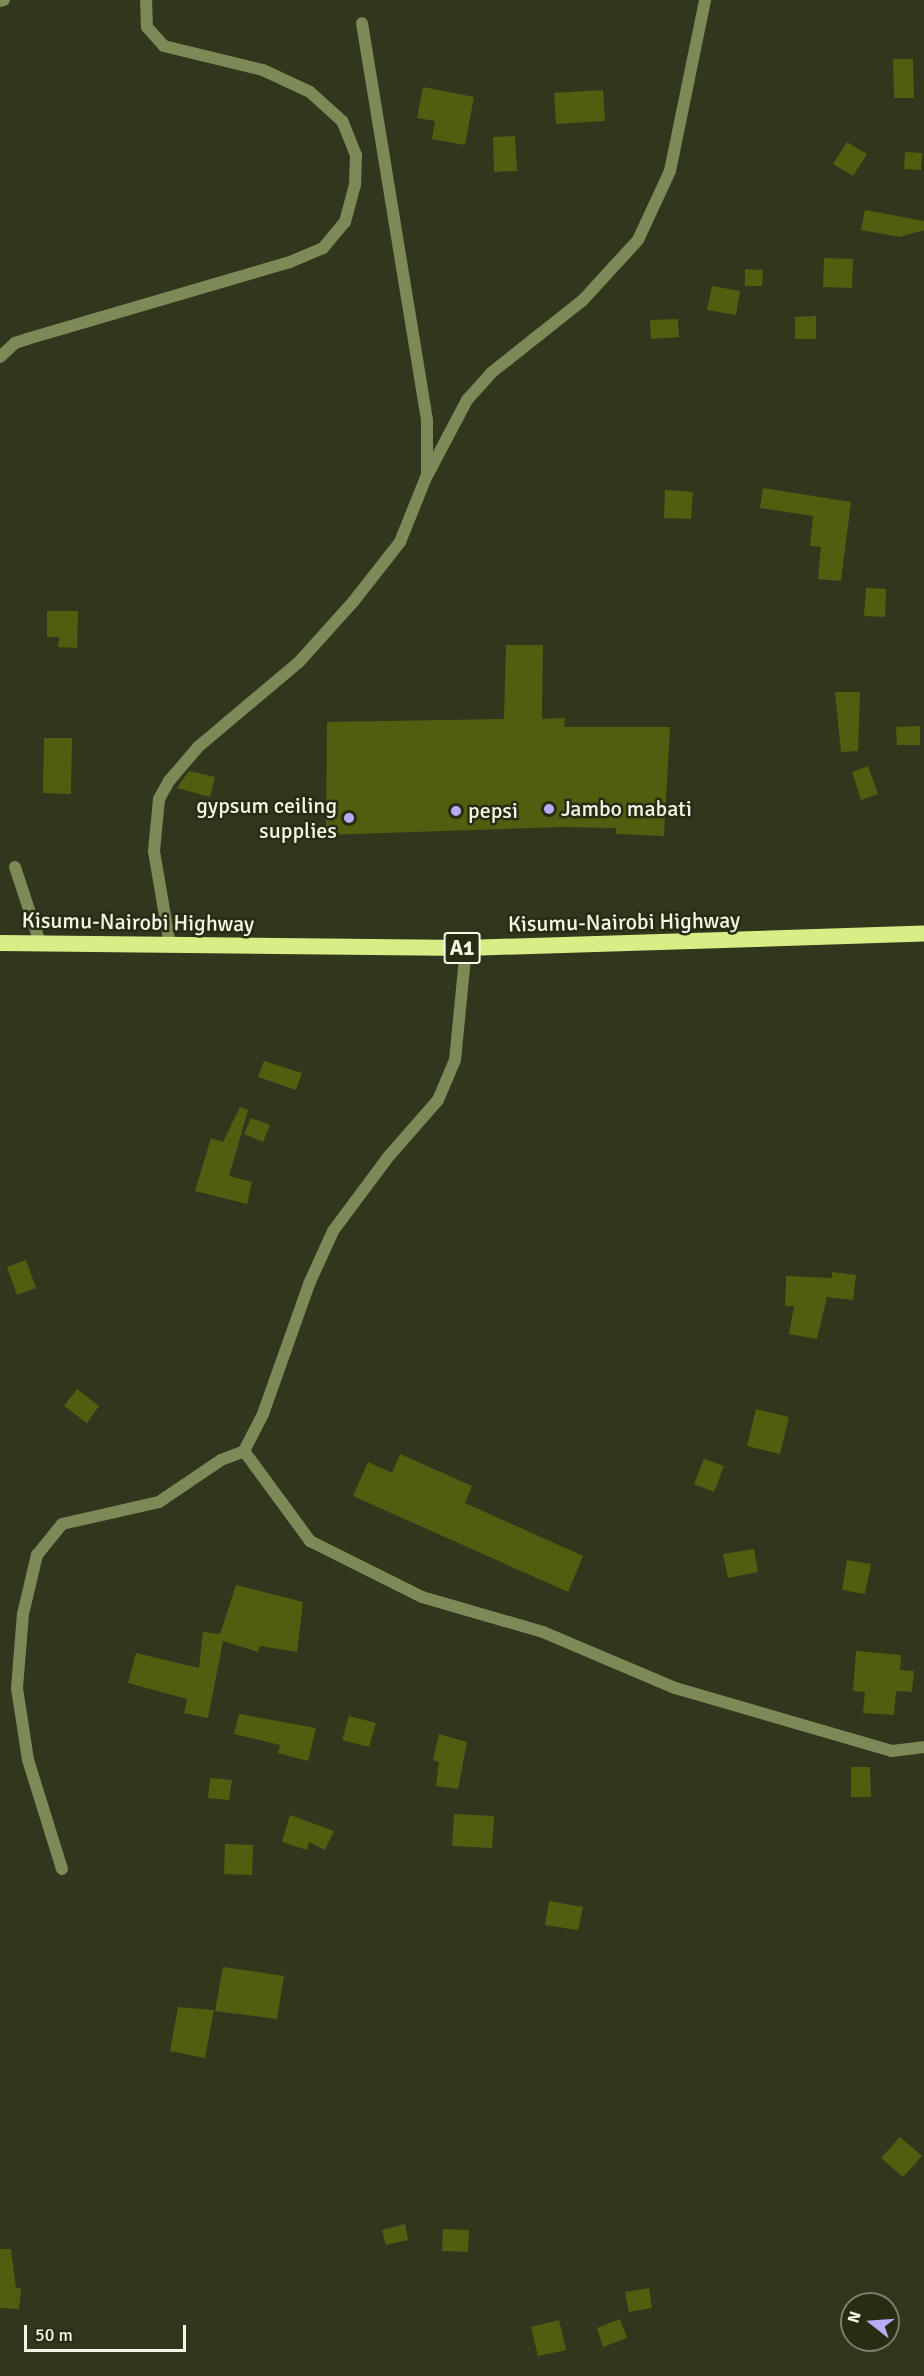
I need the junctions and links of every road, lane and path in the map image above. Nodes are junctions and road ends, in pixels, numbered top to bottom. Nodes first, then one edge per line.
1 (146, 0) edge
2 (705, 0) edge
3 (362, 23) dead end
4 (0, 357) edge
5 (427, 475) junction
6 (15, 867) dead end
7 (924, 934) edge
8 (0, 943) edge
9 (40, 943) junction
10 (170, 945) junction
11 (466, 948) junction
12 (244, 1451) junction
13 (924, 1747) edge
14 (62, 1869) dead end

1 - 4 street
2 - 5 street
3 - 5 street
5 - 10 street
6 - 9 street
7 - 11 highway, Kisumu-Nairobi Highway / A1
8 - 9 highway, Kisumu-Nairobi Highway / A1
9 - 10 highway, Kisumu-Nairobi Highway / A1
10 - 11 highway, Kisumu-Nairobi Highway / A1
11 - 12 street
12 - 13 street
12 - 14 street

